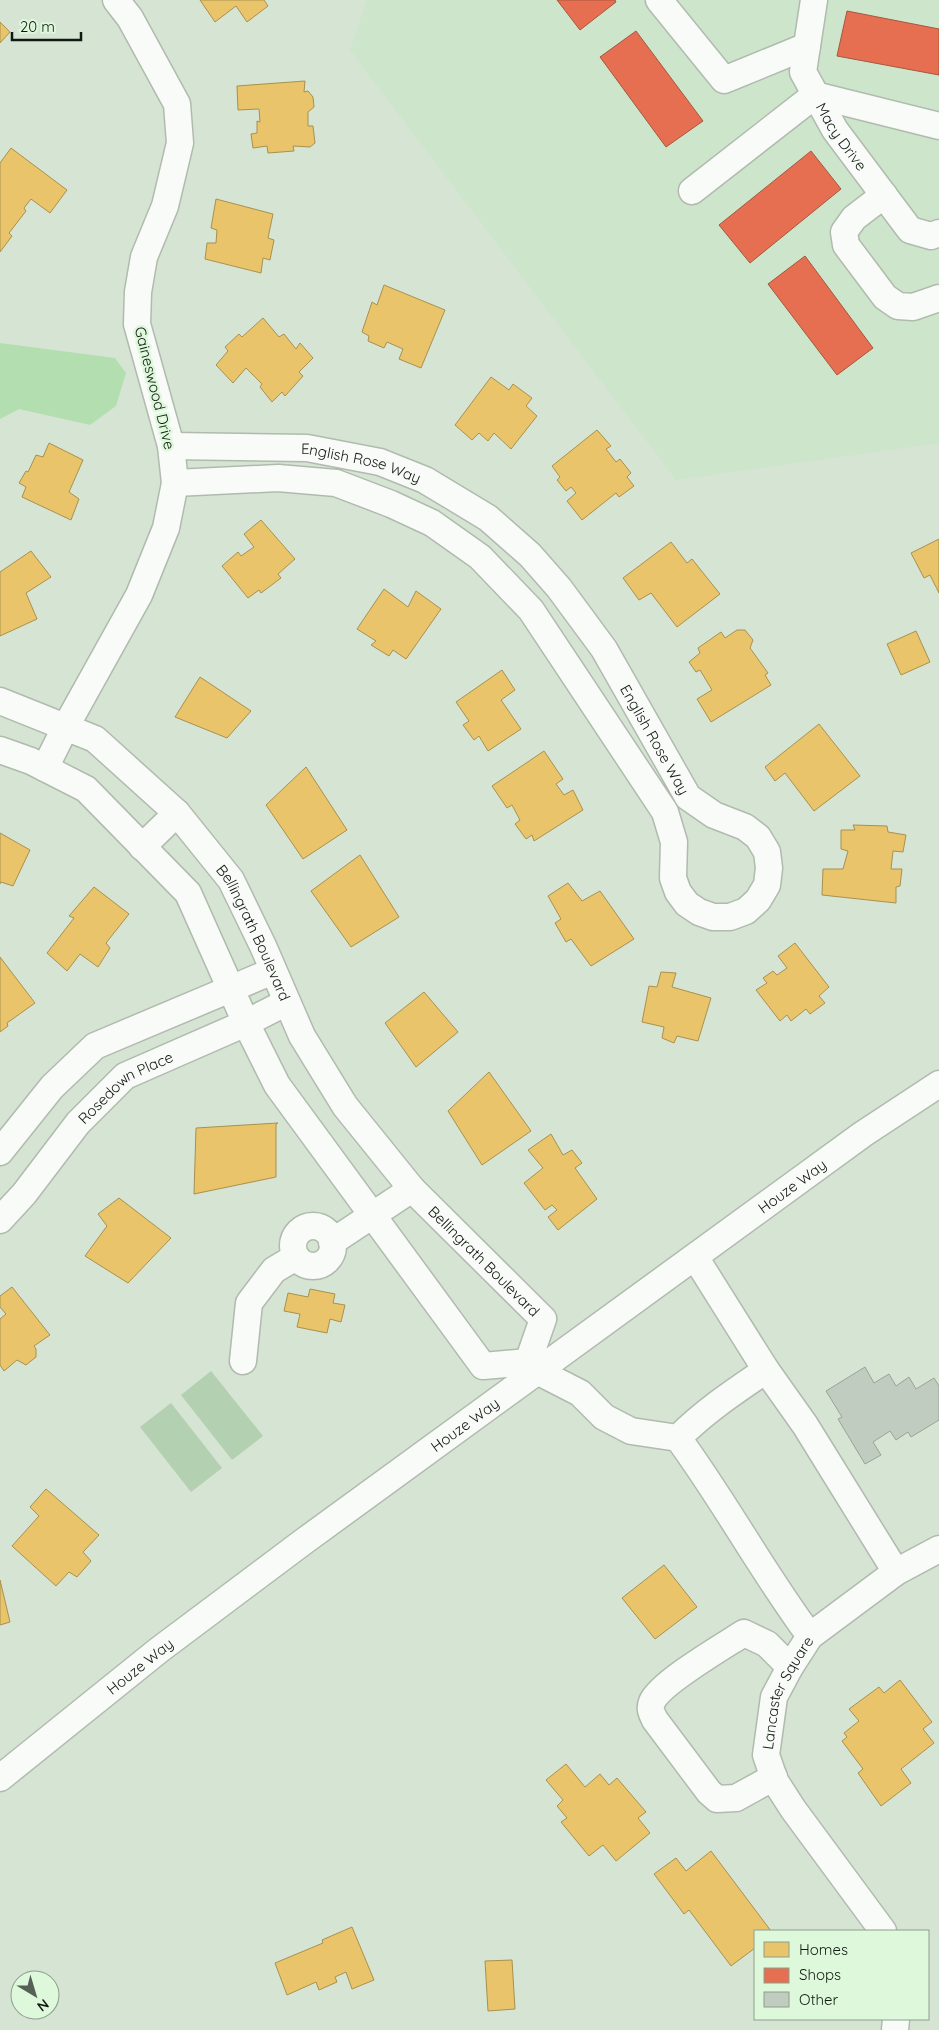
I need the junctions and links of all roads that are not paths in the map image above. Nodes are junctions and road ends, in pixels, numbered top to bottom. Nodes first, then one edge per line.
1 (101, 0) edge
2 (659, 0) edge
3 (814, 0) edge
4 (123, 9) edge
5 (807, 46) junction
6 (815, 95) junction
7 (939, 126) edge
8 (692, 191) dead end
9 (884, 195) junction
10 (939, 233) edge
11 (939, 298) edge
12 (171, 446) junction
13 (175, 483) junction
14 (559, 588) junction
15 (531, 610) junction
16 (0, 700) edge
17 (65, 728) junction
18 (0, 750) edge
19 (46, 768) junction
20 (688, 797) junction
21 (665, 812) junction
22 (177, 813) junction
23 (142, 847) junction
24 (273, 971) junction
25 (232, 988) junction
26 (287, 1002) junction
27 (246, 1023) junction
28 (939, 1084) edge
29 (43, 1098) junction
30 (78, 1123) junction
31 (0, 1152) edge
32 (412, 1189) junction
33 (372, 1215) junction
34 (0, 1220) edge
35 (695, 1257) junction
36 (242, 1361) dead end
37 (532, 1366) junction
38 (766, 1370) junction
39 (678, 1438) junction
40 (939, 1549) edge
41 (896, 1572) junction
42 (810, 1636) junction
43 (790, 1667) junction
44 (774, 1777) junction
45 (0, 1778) edge
46 (882, 1930) edge

1 - 4 street
2 - 5 street
3 - 5 street, Macy Drive
4 - 12 street, Gaineswood Drive
5 - 6 street, Macy Drive
6 - 7 street
6 - 8 street
6 - 9 street, Macy Drive
9 - 10 street, Macy Drive
9 - 11 street
12 - 13 street, Gaineswood Drive
12 - 14 street, English Rose Way
13 - 15 street, English Rose Way
13 - 17 street, Gaineswood Drive
14 - 15 street
14 - 20 street, English Rose Way
15 - 21 street, English Rose Way
16 - 17 street, Bellingrath Boulevard
17 - 19 street, Gaineswood Drive
17 - 22 street, Bellingrath Boulevard
18 - 19 street
19 - 23 street
20 - 21 street
20 - 21 street, English Rose Way
22 - 23 street
22 - 24 street, Bellingrath Boulevard
23 - 25 street
24 - 25 street
24 - 26 street, Bellingrath Boulevard
25 - 27 street
25 - 29 street
26 - 27 street, Rosedown Place
26 - 32 street, Bellingrath Boulevard
27 - 30 street, Rosedown Place
27 - 33 street
28 - 35 street, Houze Way
29 - 30 street
29 - 31 street
30 - 34 street, Rosedown Place
32 - 33 street
32 - 37 street, Bellingrath Boulevard
33 - 36 street
33 - 37 street
35 - 37 street, Houze Way
35 - 38 street
37 - 39 street
37 - 45 street, Houze Way
38 - 39 street
38 - 41 street
39 - 42 street
40 - 41 street, Lancaster Square
41 - 42 street, Lancaster Square
42 - 43 street, Lancaster Square
43 - 44 street, Lancaster Square
43 - 44 street
44 - 46 street, Lancaster Square

